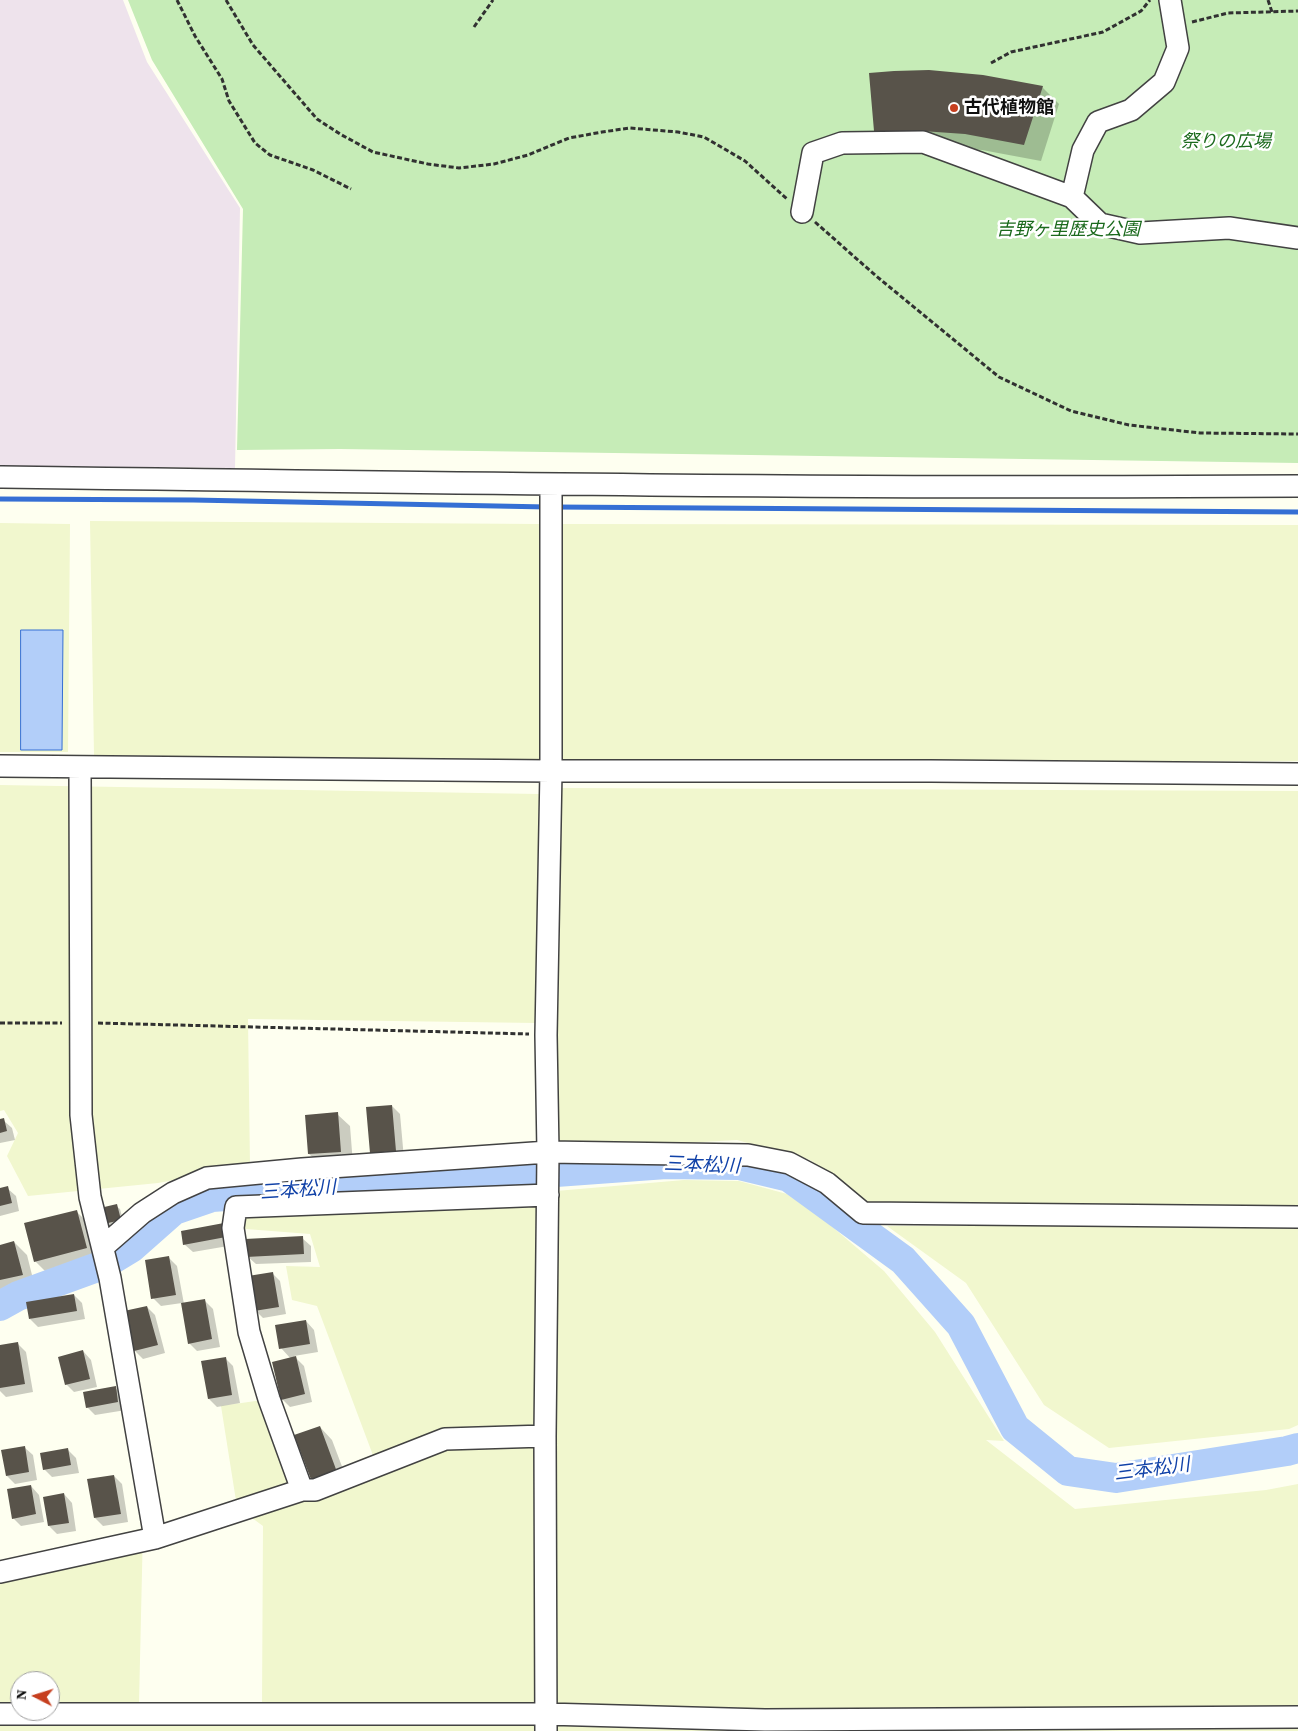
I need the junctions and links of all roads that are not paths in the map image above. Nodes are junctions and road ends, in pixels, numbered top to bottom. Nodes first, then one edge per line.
1 (1170, 0) edge
2 (1072, 197) junction
3 (802, 212) road end
4 (1298, 238) edge
5 (0, 477) edge
6 (551, 485) junction
7 (1298, 486) edge
8 (0, 766) edge
9 (80, 767) junction
10 (551, 771) junction
11 (1298, 774) edge
12 (548, 1152) junction
13 (548, 1195) junction
14 (1298, 1216) edge
15 (103, 1247) junction
16 (545, 1436) junction
17 (302, 1490) junction
18 (155, 1538) junction
19 (0, 1572) edge
20 (0, 1714) edge
21 (1293, 1722) edge
22 (546, 1723) edge
23 (766, 1725) edge

1 - 2 street
2 - 3 street
2 - 4 street
5 - 6 street
6 - 7 street
6 - 10 street
8 - 9 street
9 - 10 street
9 - 15 street
10 - 11 street
10 - 12 street
12 - 13 street
12 - 14 street
12 - 15 street
13 - 16 street
13 - 17 street
15 - 18 street
16 - 17 street
16 - 22 street
17 - 18 street
18 - 19 street
20 - 22 street
21 - 23 street
22 - 23 street

